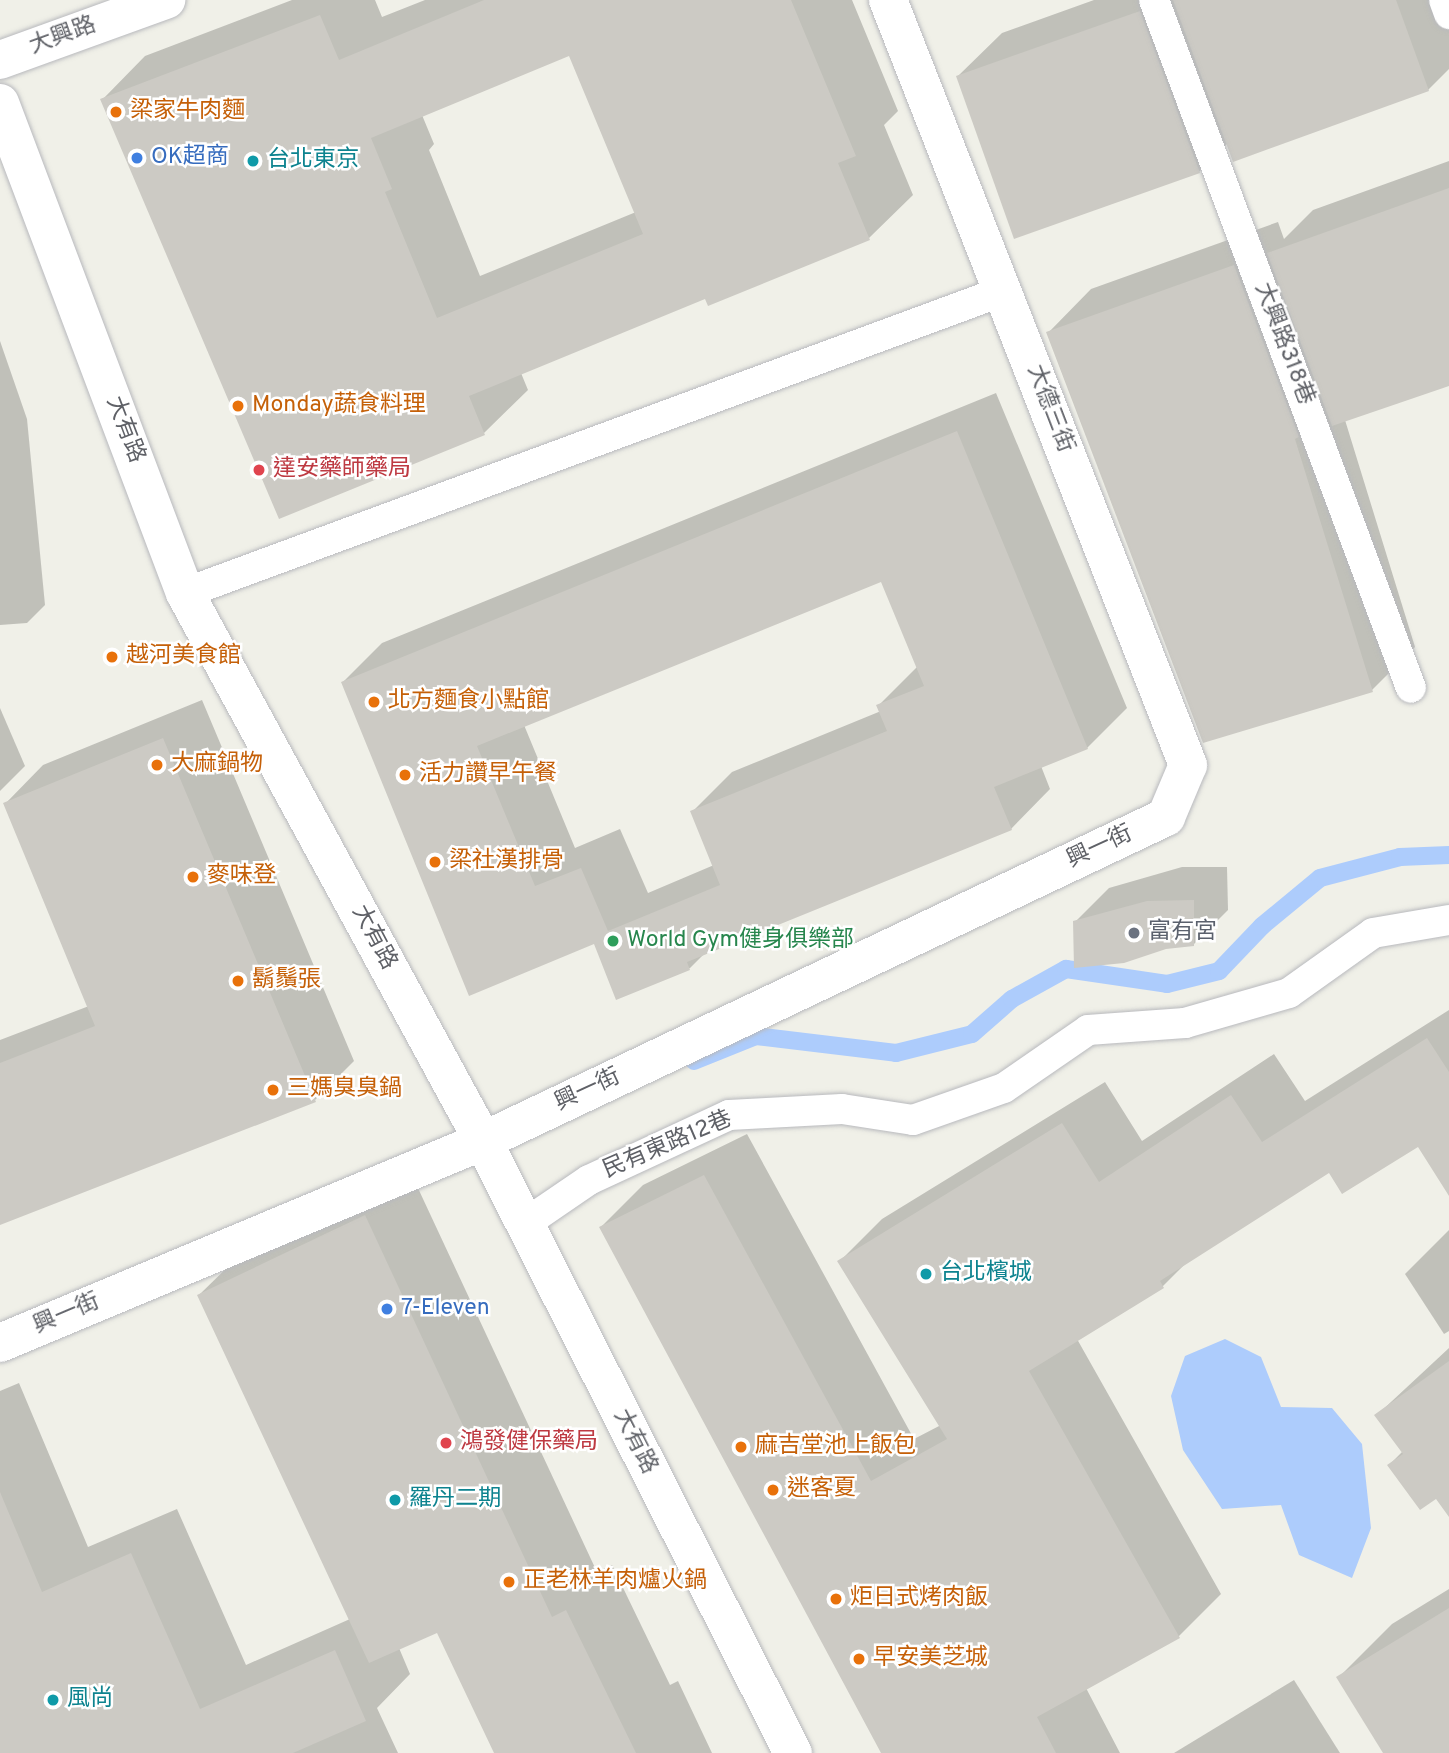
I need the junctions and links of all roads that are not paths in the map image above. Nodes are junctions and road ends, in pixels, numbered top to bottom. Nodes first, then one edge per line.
1 (166, 0) edge
2 (888, 0) edge
3 (1154, 0) edge
4 (1444, 0) edge
5 (1449, 15) edge
6 (0, 60) edge
7 (0, 103) edge
8 (1003, 291) junction
9 (185, 593) junction
10 (1411, 688) dead end
11 (1166, 817) joint
12 (1449, 920) edge
13 (483, 1141) junction
14 (523, 1225) junction
15 (0, 1343) edge
16 (793, 1753) edge

1 - 6 street, 大興路
2 - 8 street, 大德三街
3 - 10 lane, 大興路318巷
4 - 5 lane
7 - 9 street, 大有路
8 - 9 lane
8 - 11 street, 大德三街
9 - 13 street, 大有路
11 - 13 street, 興一街
12 - 14 lane, 民有東路12巷
13 - 14 street, 大有路
13 - 15 street, 興一街
14 - 16 street, 大有路

